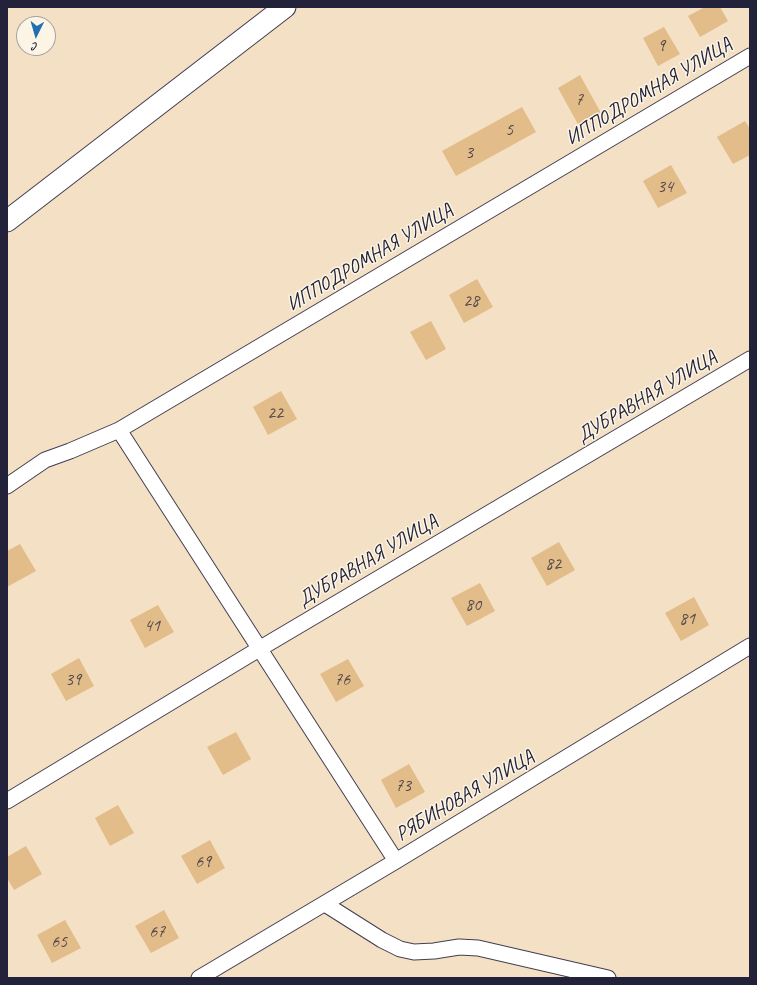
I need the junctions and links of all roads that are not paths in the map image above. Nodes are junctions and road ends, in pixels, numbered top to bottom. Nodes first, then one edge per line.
1 (285, 7) edge
2 (750, 56) edge
3 (7, 221) edge
4 (750, 359) edge
5 (119, 430) junction
6 (7, 486) edge
7 (750, 646) edge
8 (259, 649) junction
9 (7, 801) edge
10 (396, 862) junction
11 (325, 904) junction
12 (199, 978) edge
13 (608, 978) edge

1 - 3 street
2 - 5 street, ИППОДРОМНАЯ УЛИЦА
4 - 8 street, ДУБРАВНАЯ УЛИЦА
5 - 6 street, ИППОДРОМНАЯ УЛИЦА
5 - 8 street
7 - 10 street, РЯБИНОВАЯ УЛИЦА
8 - 9 street, ДУБРАВНАЯ УЛИЦА
8 - 10 street
10 - 11 street, РЯБИНОВАЯ УЛИЦА
11 - 12 street, РЯБИНОВАЯ УЛИЦА
11 - 13 street

